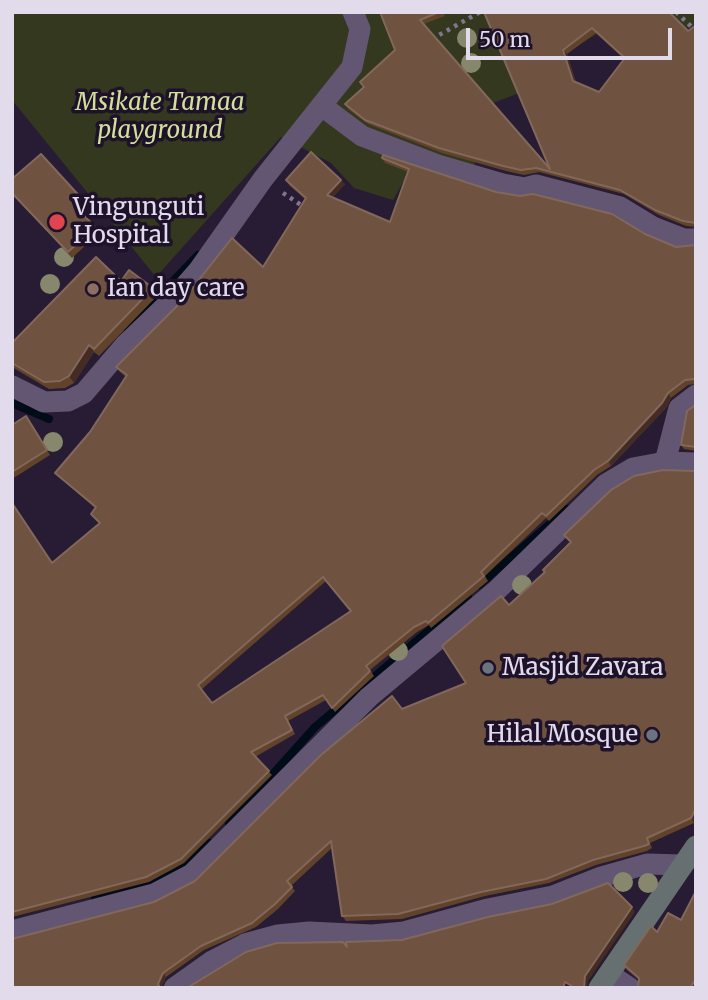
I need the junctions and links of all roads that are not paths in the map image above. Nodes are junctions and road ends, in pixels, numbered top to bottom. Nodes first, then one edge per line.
1 (353, 12) edge
2 (322, 106) junction
3 (696, 239) edge
4 (12, 386) edge
5 (696, 395) edge
6 (664, 462) junction
7 (696, 463) edge
8 (691, 856) edge
9 (12, 931) edge
10 (604, 981) edge
11 (174, 988) edge
12 (630, 988) edge

1 - 2 street
2 - 3 street
2 - 4 street
5 - 6 street
6 - 7 street
6 - 9 street
8 - 10 street
8 - 11 street
10 - 12 street

